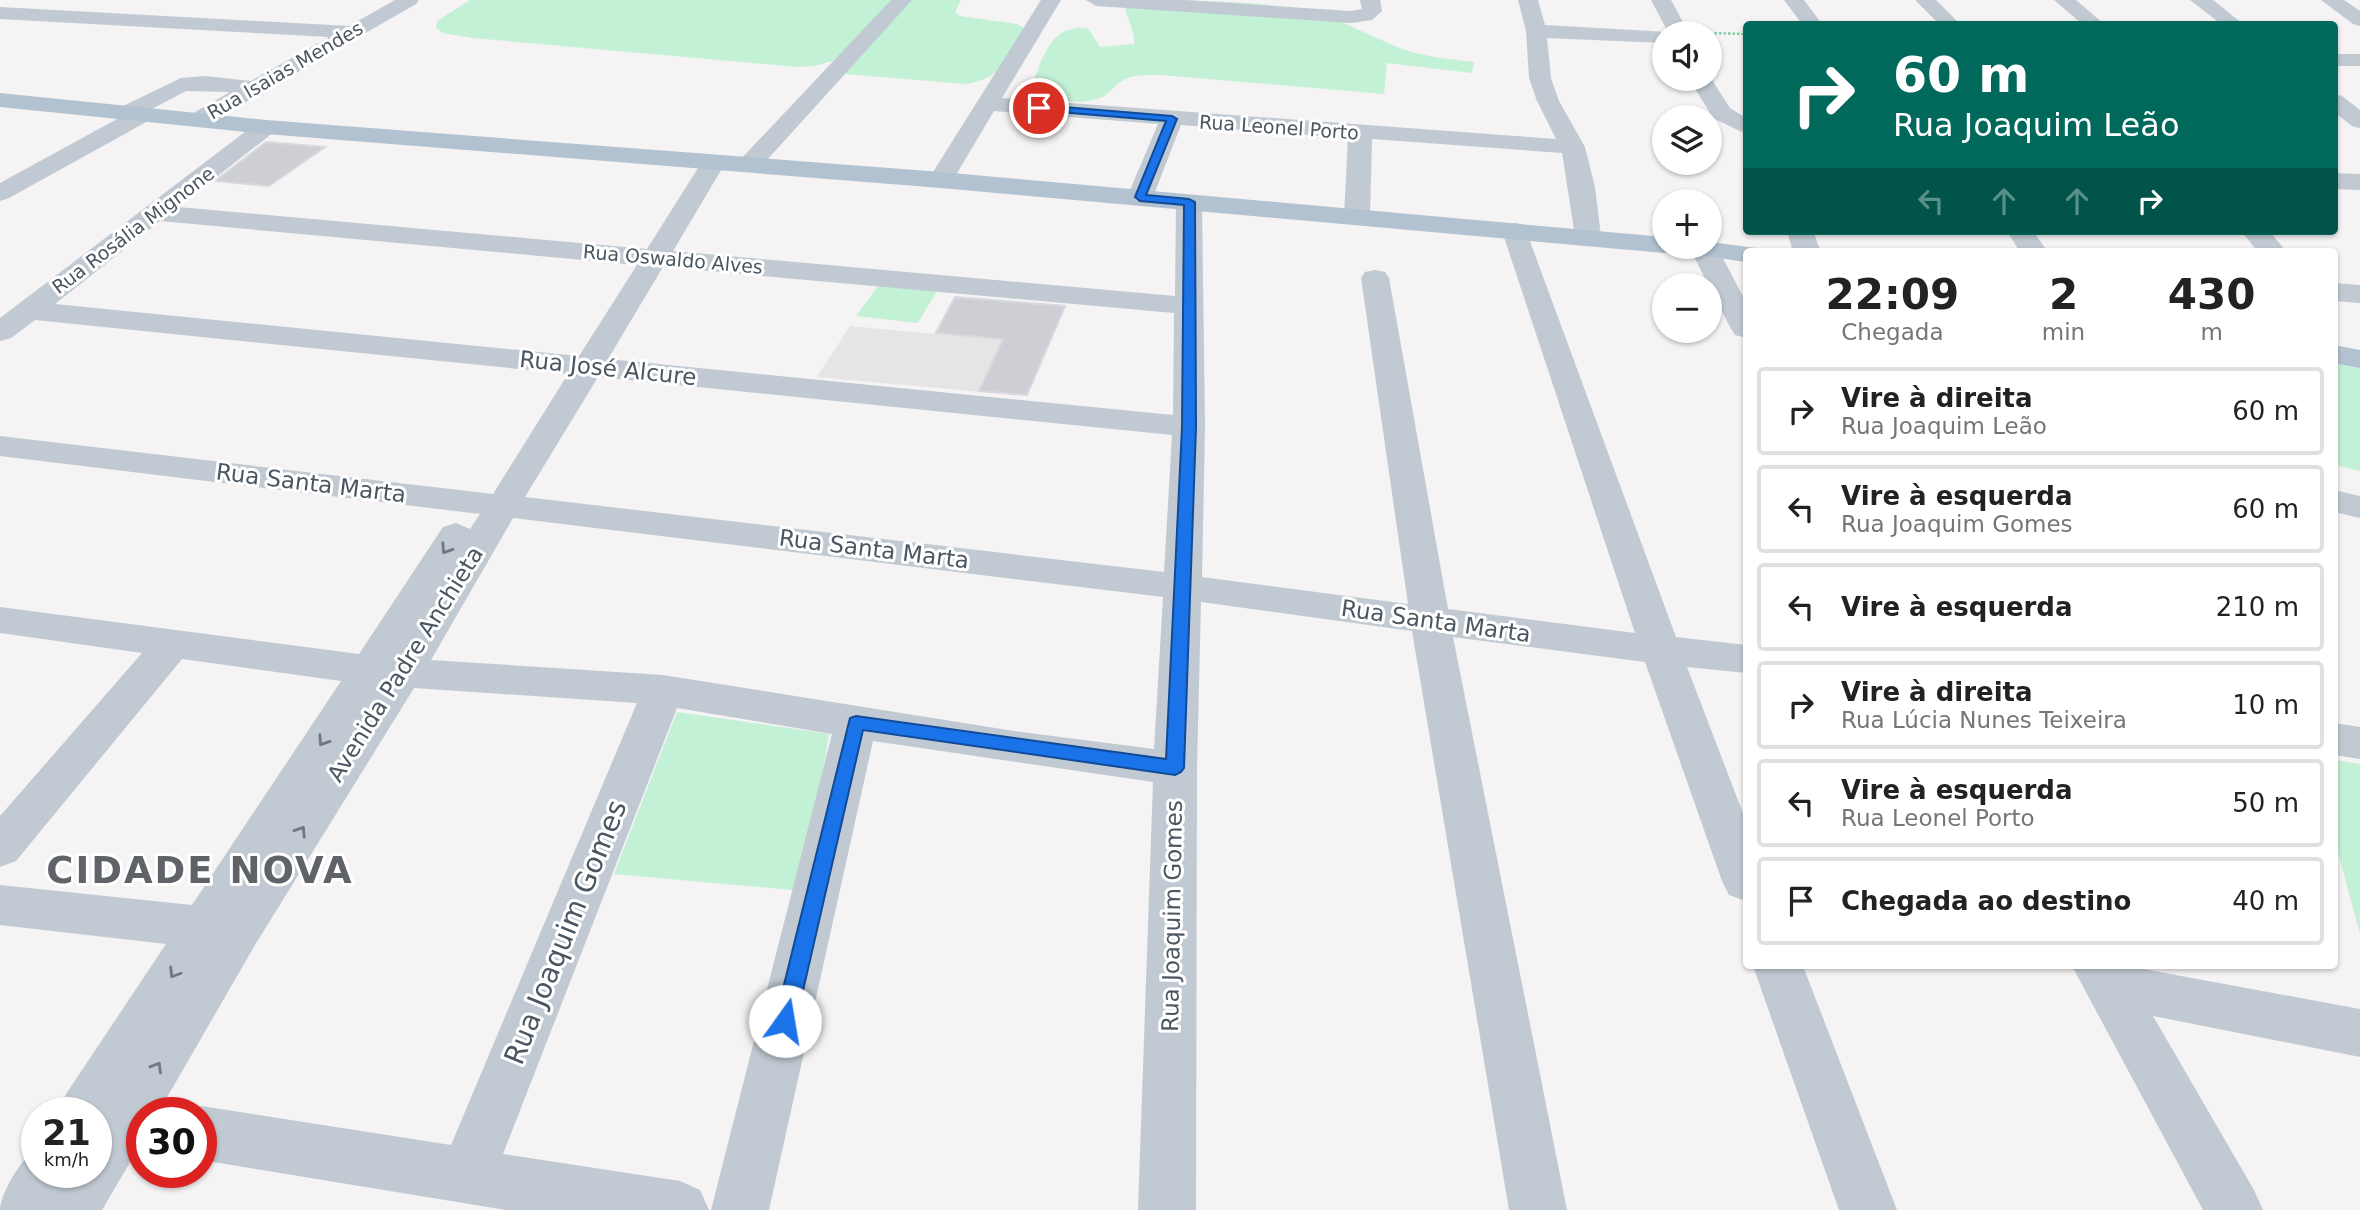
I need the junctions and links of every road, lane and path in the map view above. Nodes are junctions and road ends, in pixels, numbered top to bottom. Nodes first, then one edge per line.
1 (86, 0) edge
2 (409, 0) edge
3 (902, 0) edge
4 (1051, 0) edge
5 (1096, 0) edge
6 (1370, 0) edge
7 (1528, 0) edge
8 (1661, 0) edge
9 (1794, 0) edge
10 (1925, 0) edge
11 (2064, 0) edge
12 (2200, 0) edge
13 (2331, 0) edge
14 (238, 5) dead end
15 (0, 13) edge
16 (55, 17) junction
17 (2360, 20) edge
18 (1672, 21) edge
19 (1810, 21) edge
20 (1947, 21) edge
21 (2090, 21) edge
22 (2229, 21) edge
23 (198, 26) junction
24 (1536, 31) junction
25 (22, 32) dead end
26 (352, 32) junction
27 (1722, 33) edge
28 (1743, 34) edge
29 (1652, 36) edge
30 (2338, 60) edge
31 (2360, 60) edge
32 (254, 88) junction
33 (1707, 91) edge
34 (0, 100) edge
35 (986, 104) junction
36 (2338, 104) edge
37 (134, 114) junction
38 (1172, 119) junction
39 (198, 120) junction
40 (2360, 121) edge
41 (1743, 125) edge
42 (266, 127) junction
43 (1360, 133) junction
44 (1573, 147) junction
45 (719, 162) junction
46 (941, 180) junction
47 (2338, 181) edge
48 (2360, 183) edge
49 (0, 193) edge
50 (1140, 197) junction
51 (1189, 202) junction
52 (157, 213) junction
53 (1357, 216) junction
54 (1515, 231) junction
55 (2258, 235) edge
56 (1588, 236) junction
57 (1652, 244) edge
58 (2269, 248) edge
59 (1722, 251) edge
60 (1743, 254) edge
61 (646, 256) junction
62 (1701, 259) edge
63 (1375, 278) dead end
64 (2338, 292) edge
65 (2360, 295) edge
66 (1188, 306) junction
67 (27, 310) junction
68 (1743, 324) edge
69 (0, 332) edge
70 (2338, 355) edge
71 (2360, 359) edge
72 (576, 365) junction
73 (1189, 427) junction
74 (0, 446) edge
75 (2338, 502) edge
76 (490, 504) junction
77 (2360, 507) edge
78 (1183, 587) junction
79 (0, 620) edge
80 (1430, 620) junction
81 (173, 643) junction
82 (1661, 650) junction
83 (1743, 659) edge
84 (386, 671) junction
85 (663, 690) junction
86 (856, 723) junction
87 (2338, 740) edge
88 (2360, 743) edge
89 (1175, 768) junction
90 (0, 848) edge
91 (1743, 873) edge
92 (0, 905) edge
93 (221, 928) junction
94 (1779, 969) edge
95 (2102, 976) edge
96 (2360, 1033) edge
97 (112, 1118) edge
98 (217, 1135) edge
99 (467, 1174) junction
100 (39, 1188) edge
101 (83, 1188) edge
102 (26, 1210) edge
103 (70, 1210) edge
104 (680, 1210) edge
105 (740, 1210) edge
106 (1167, 1210) edge
107 (1538, 1210) edge
108 (1868, 1210) edge
109 (2234, 1210) edge

1 - 16 street
2 - 26 street, Rua Isaias Mendes
3 - 45 street, Avenida Padre Anchieta
4 - 35 street
5 - 6 street
7 - 24 street
8 - 18 street
9 - 19 street
10 - 20 street
11 - 21 street
12 - 22 street
13 - 17 street
14 - 23 street
15 - 16 street
16 - 23 street
16 - 25 street
23 - 26 street
24 - 29 street
24 - 44 street
26 - 32 street, Rua Isaias Mendes
27 - 28 path
30 - 31 street
32 - 37 street
32 - 39 street, Rua Isaias Mendes
33 - 41 street
34 - 37 main road
35 - 38 street, Rua Leonel Porto
35 - 46 street
36 - 40 street
37 - 39 main road
37 - 49 street
38 - 43 street, Rua Leonel Porto
38 - 50 street
39 - 42 main road
42 - 45 main road
42 - 52 street, Rua Rosália Mignone
43 - 44 street, Rua Leonel Porto
43 - 53 street
44 - 56 street
45 - 46 main road
45 - 61 street, Avenida Padre Anchieta
46 - 50 main road
47 - 48 street
50 - 51 main road
51 - 53 main road
51 - 66 street, Rua Joaquim Gomes
52 - 61 street, Rua Oswaldo Alves
52 - 67 street, Rua Rosália Mignone
53 - 54 main road
54 - 56 main road
54 - 82 street
55 - 58 street
56 - 57 main road
59 - 60 main road
61 - 66 street, Rua Oswaldo Alves
61 - 72 street, Avenida Padre Anchieta
62 - 68 street
63 - 80 street
64 - 65 street
66 - 73 street, Rua Joaquim Gomes
67 - 69 street, Rua Rosália Mignone
67 - 72 street, Rua José Alcure
70 - 71 main road
72 - 73 street, Rua José Alcure
72 - 76 street, Avenida Padre Anchieta
73 - 78 street, Rua Joaquim Gomes
74 - 76 street, Rua Santa Marta
75 - 77 street
76 - 78 street, Rua Santa Marta
76 - 84 street, Avenida Padre Anchieta
78 - 80 street, Rua Santa Marta
78 - 89 street, Rua Joaquim Gomes
79 - 81 street
80 - 82 street, Rua Santa Marta
80 - 107 street
81 - 84 street
81 - 90 street
82 - 83 street, Rua Santa Marta
82 - 91 street
84 - 85 street
84 - 93 street, Avenida Padre Anchieta
85 - 86 street
85 - 99 street, Rua Joaquim Gomes
86 - 89 street
86 - 105 street
87 - 88 street
89 - 106 street, Rua Joaquim Gomes
92 - 93 street
93 - 97 street, Avenida Padre Anchieta
94 - 108 street
95 - 96 street
95 - 109 street
98 - 99 street
99 - 104 street
100 - 102 street
101 - 103 street

